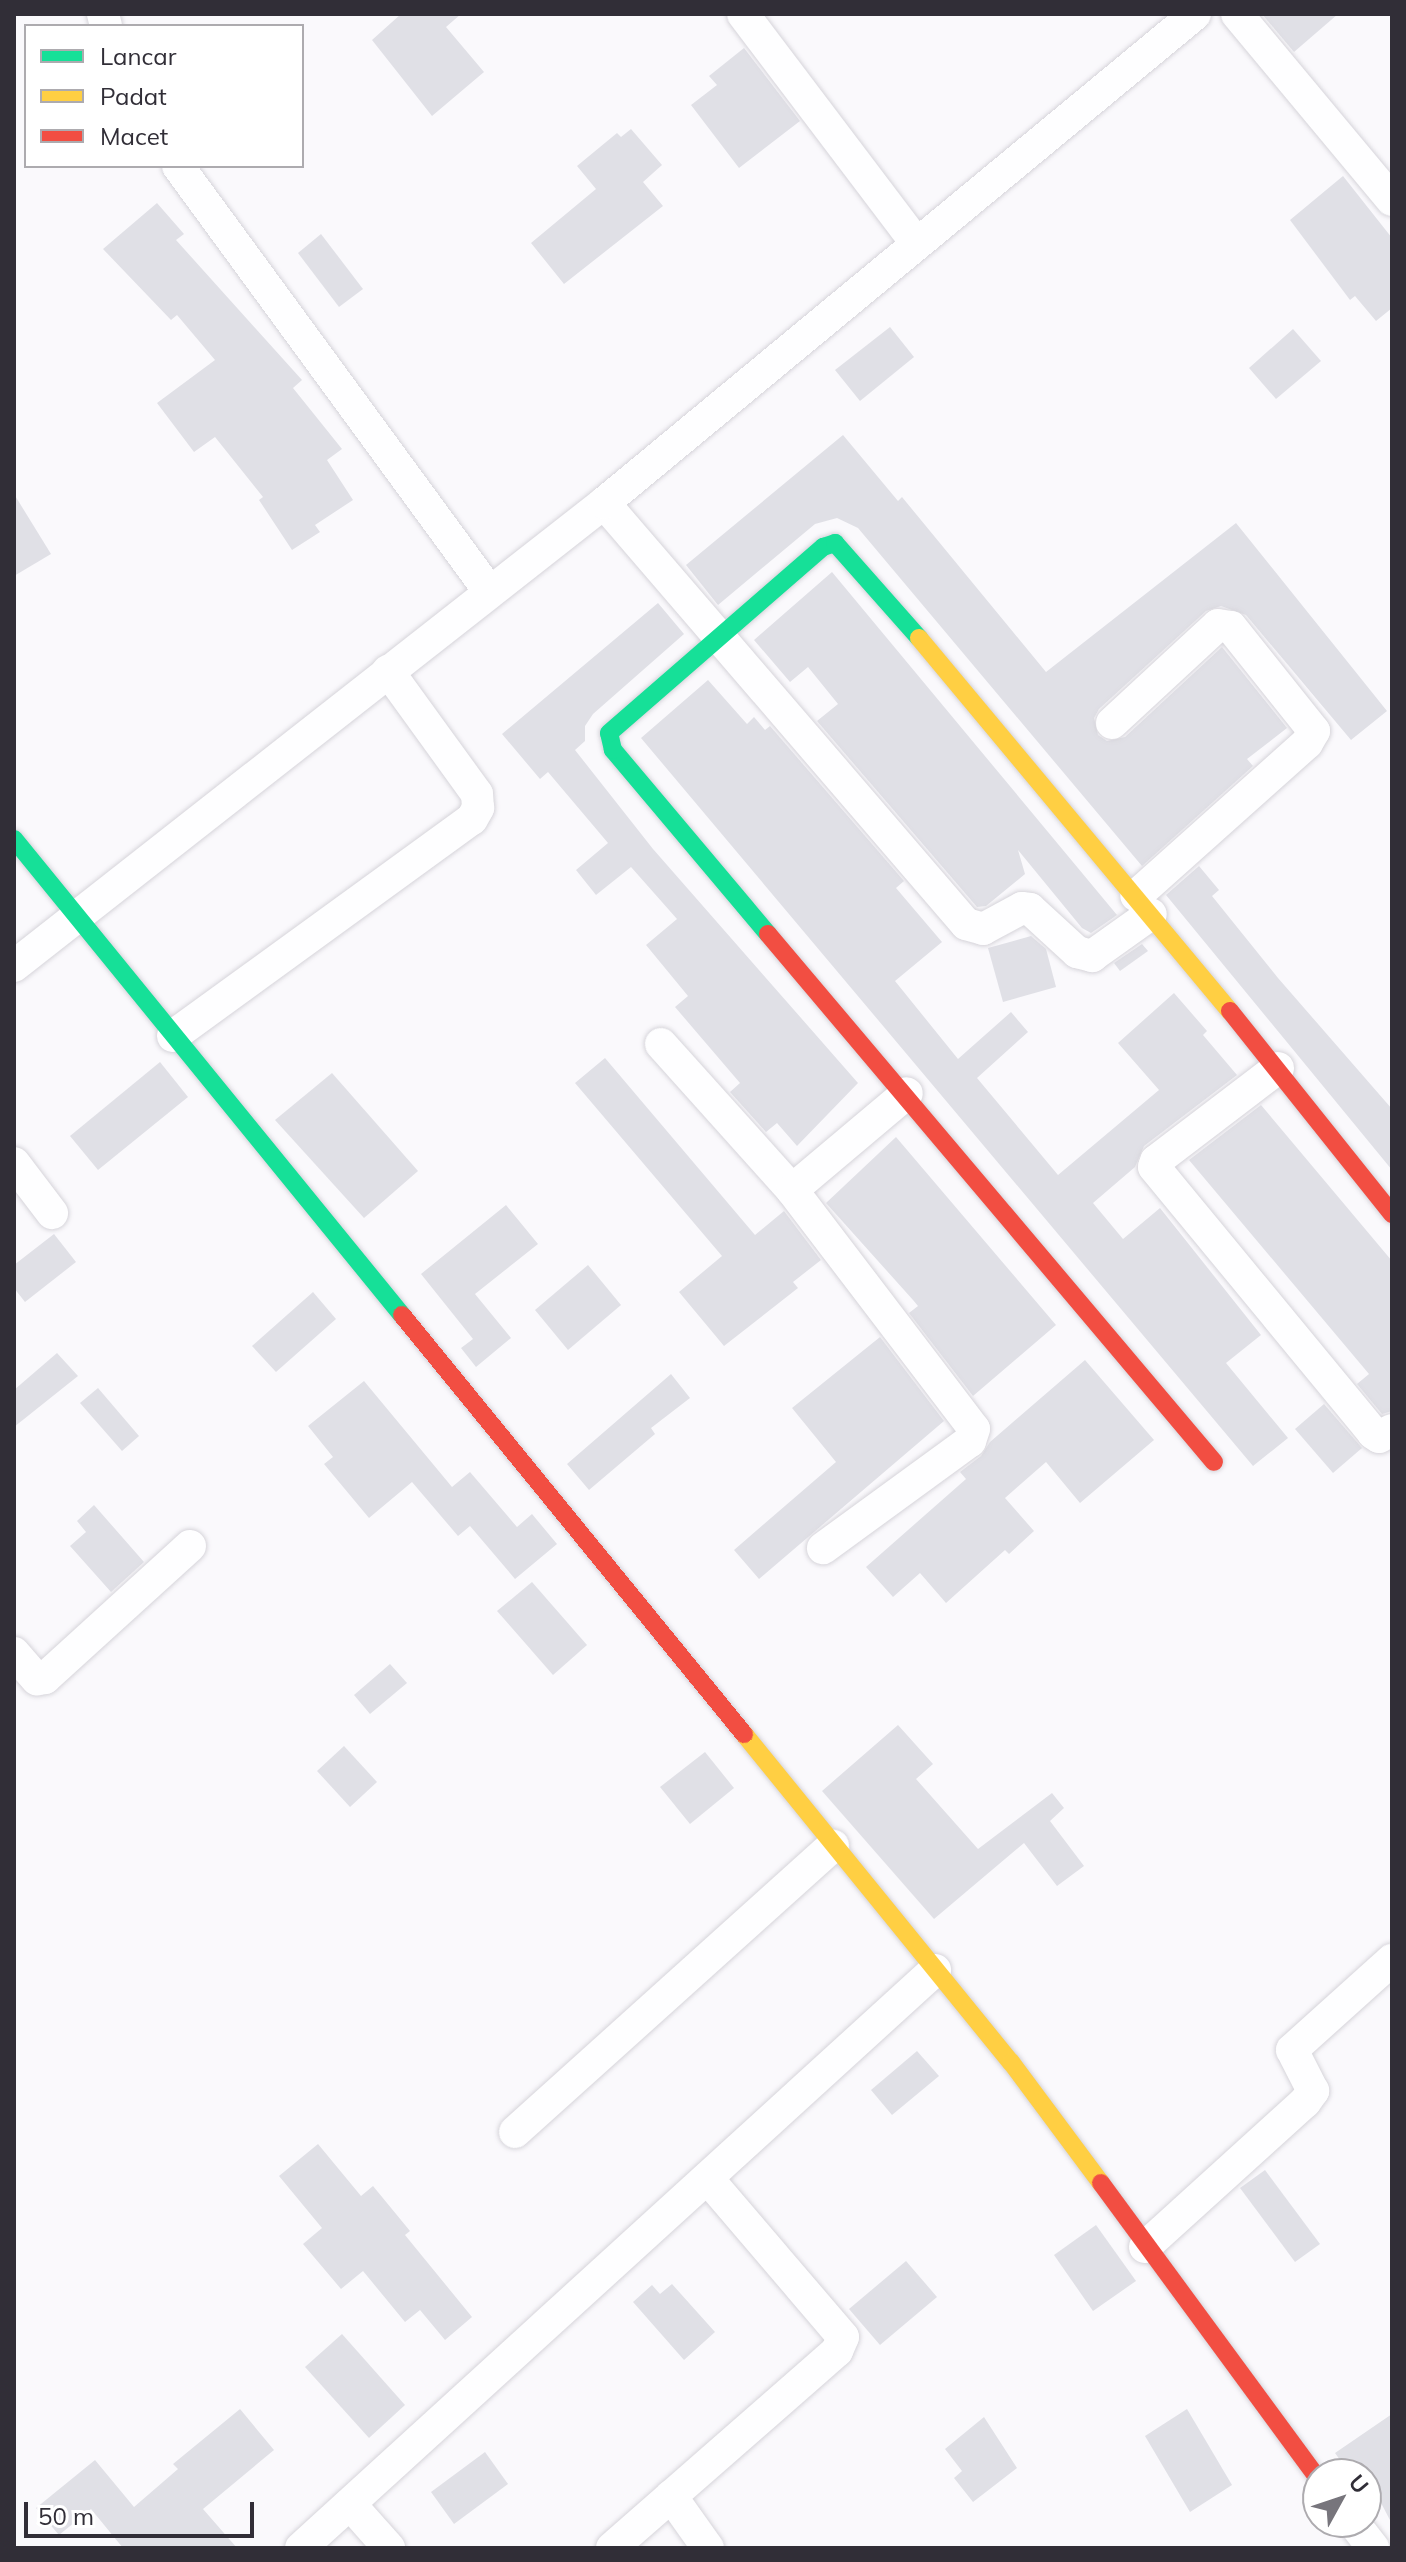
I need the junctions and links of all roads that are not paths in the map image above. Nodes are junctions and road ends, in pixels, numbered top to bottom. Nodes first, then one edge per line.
1 (743, 14) edge
2 (1195, 14) edge
3 (1237, 14) edge
4 (179, 168) edge
5 (1392, 200) edge
6 (917, 244) junction
7 (604, 503) junction
8 (489, 591) junction
9 (716, 635) junction
10 (388, 671) junction
11 (1112, 723) dead end
12 (14, 839) edge
13 (1143, 905) junction
14 (76, 916) junction
15 (14, 966) edge
16 (173, 1036) junction
17 (661, 1044) dead end
18 (1278, 1068) junction
19 (907, 1093) junction
20 (14, 1163) edge
21 (792, 1190) junction
22 (52, 1213) dead end
23 (1392, 1214) edge
24 (1392, 1430) edge
25 (1214, 1462) dead end
26 (190, 1546) dead end
27 (823, 1548) dead end
28 (14, 1653) edge
29 (833, 1846) junction
30 (1392, 1960) edge
31 (935, 1970) junction
32 (515, 2132) dead end
33 (707, 2178) junction
34 (1145, 2247) junction
35 (1303, 2458) edge
36 (671, 2496) junction
37 (350, 2504) junction
38 (301, 2548) edge
39 (389, 2548) edge
40 (612, 2548) edge
41 (708, 2548) edge

1 - 6 street
2 - 6 street
3 - 5 street
4 - 8 street
6 - 7 street
7 - 8 street
7 - 9 street
8 - 10 street
9 - 13 street
9 - 13 street
9 - 19 street
10 - 14 street
10 - 16 street
11 - 13 street
12 - 14 street
13 - 18 street
14 - 15 street
14 - 16 street
16 - 29 street
17 - 21 street
18 - 23 street
18 - 24 street
19 - 21 street
19 - 25 street
20 - 22 street
21 - 27 street
26 - 28 street
29 - 31 street
29 - 32 street
30 - 34 street
31 - 33 street
31 - 34 street
33 - 36 street
33 - 37 street
34 - 35 street
36 - 40 street
36 - 41 street
37 - 38 street
37 - 39 street

